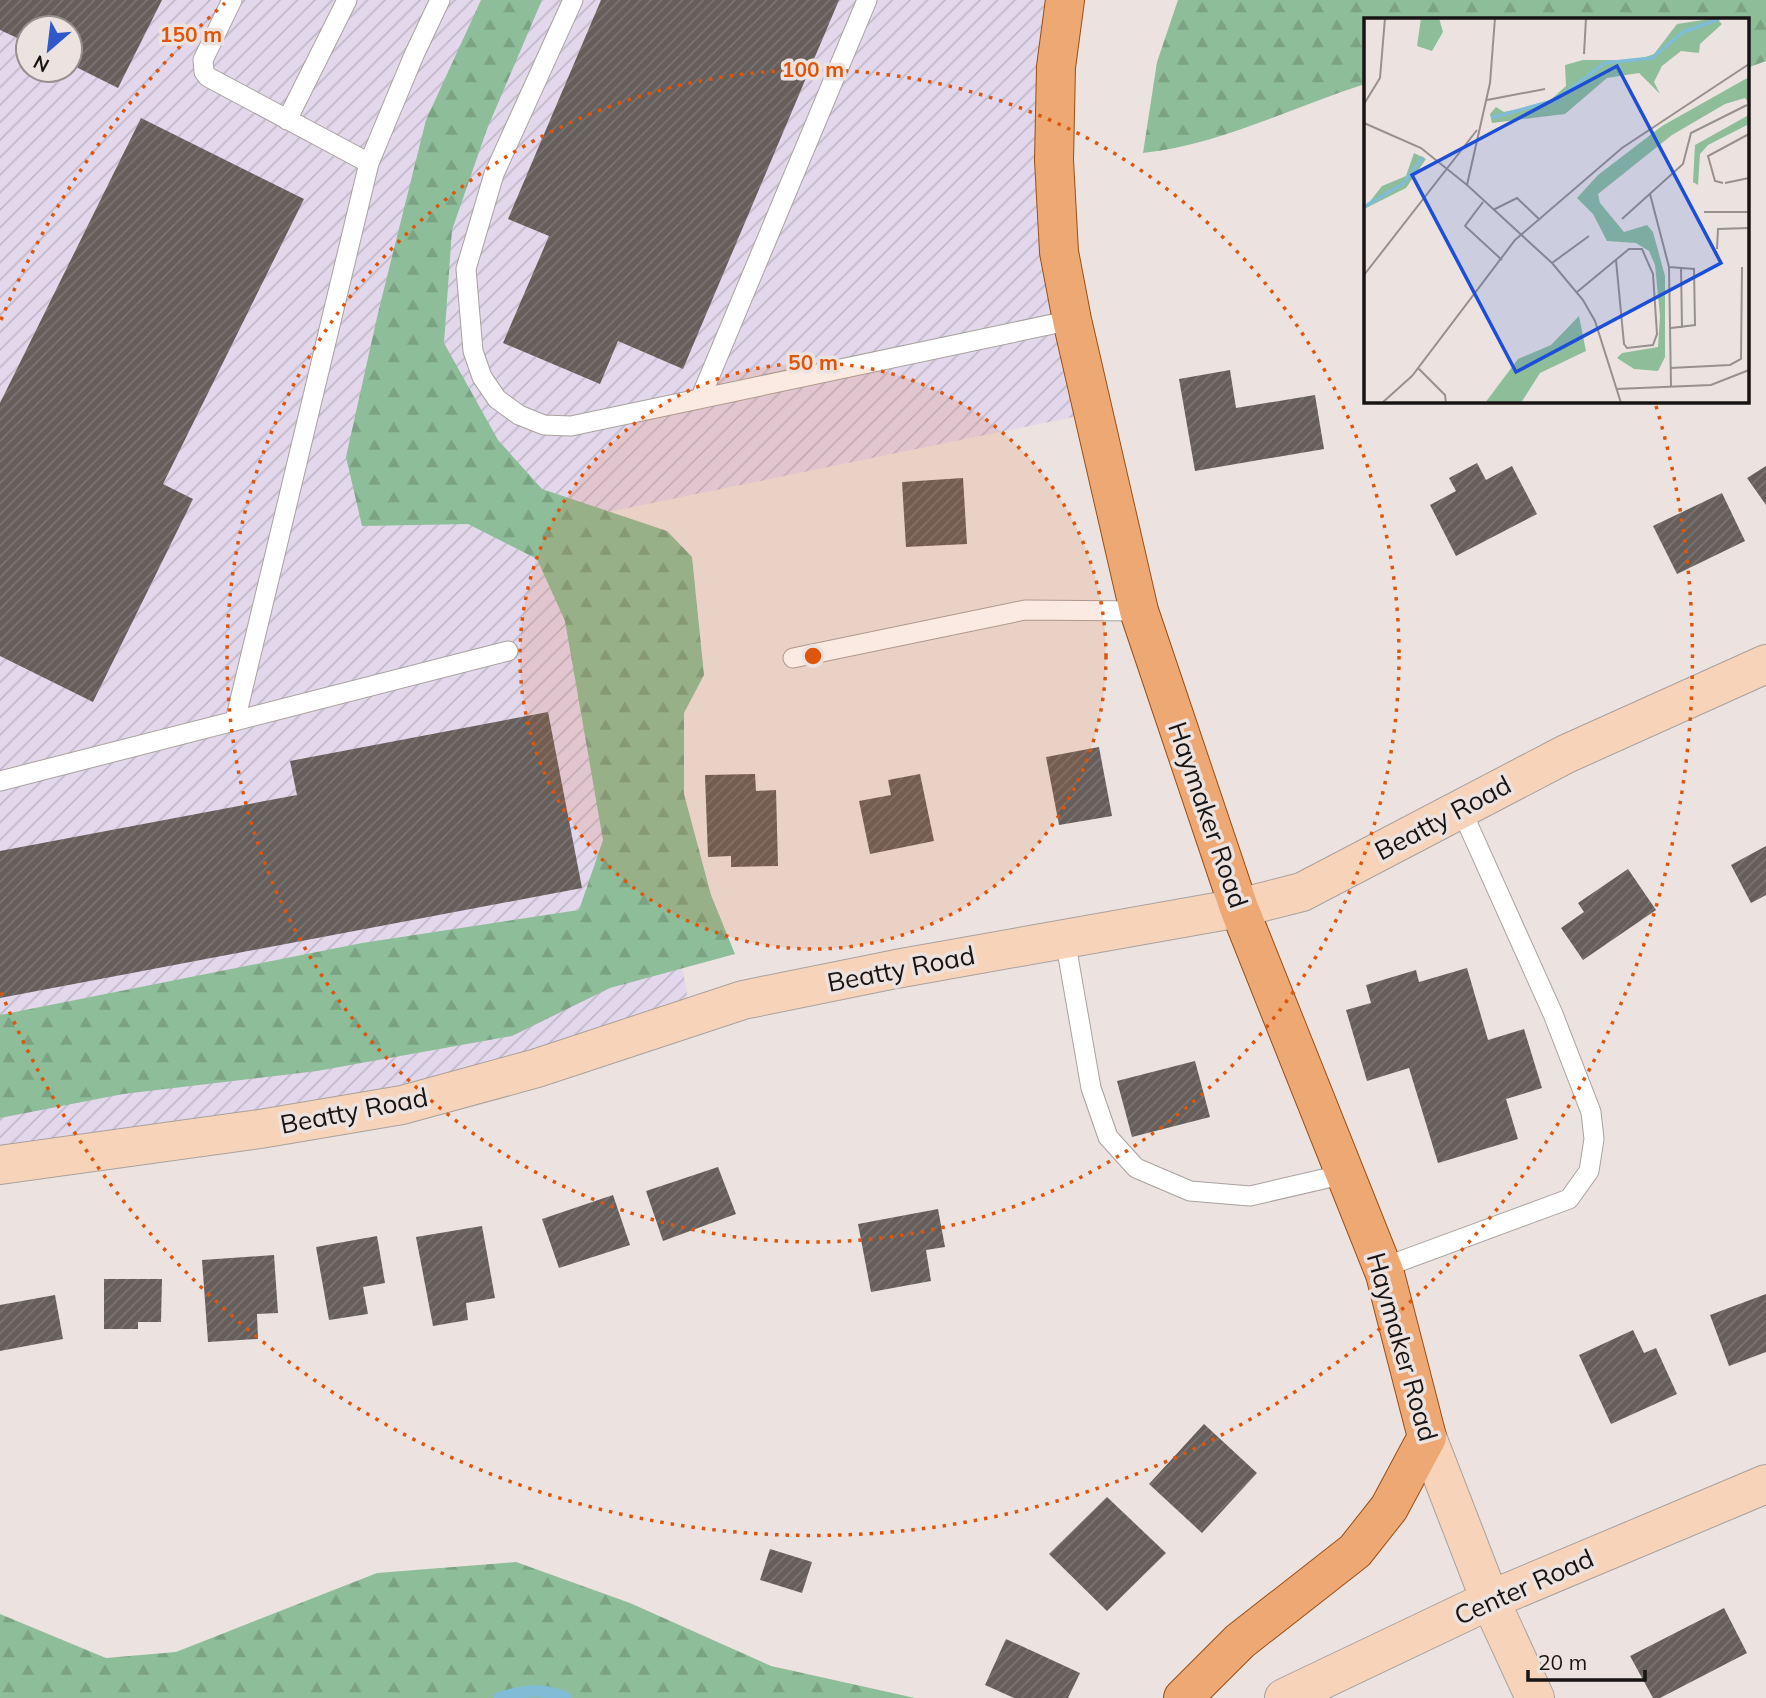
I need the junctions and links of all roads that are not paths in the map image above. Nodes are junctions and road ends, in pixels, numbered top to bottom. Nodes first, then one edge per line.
1 (232, 0) edge
2 (347, 0) edge
3 (440, 0) edge
4 (573, 0) edge
5 (867, 0) edge
6 (1065, 0) edge
7 (287, 120) junction
8 (369, 163) junction
9 (1072, 320) junction
10 (700, 399) junction
11 (1139, 611) junction
12 (508, 651) dead end
13 (793, 658) dead end
14 (1766, 664) edge
15 (234, 721) junction
16 (0, 781) edge
17 (1460, 807) junction
18 (1239, 908) junction
19 (1065, 939) junction
20 (0, 1165) edge
21 (1345, 1174) junction
22 (1382, 1268) junction
23 (1427, 1437) junction
24 (1766, 1484) edge
25 (1490, 1600) junction
26 (1183, 1698) edge
27 (1284, 1698) edge
28 (1535, 1698) edge

1 - 7 lane
2 - 7 lane
3 - 8 lane
4 - 10 lane
5 - 10 lane
6 - 9 main road, Haymaker Road
7 - 8 lane
8 - 15 lane
9 - 10 lane
9 - 11 main road, Haymaker Road
11 - 13 lane
11 - 18 main road, Haymaker Road
12 - 15 lane
14 - 17 street, Beatty Road
15 - 16 lane
17 - 18 street, Beatty Road
17 - 22 lane
18 - 19 street, Beatty Road
18 - 21 main road, Haymaker Road
19 - 20 street, Beatty Road
19 - 21 lane
21 - 22 main road, Haymaker Road
22 - 23 main road, Haymaker Road
23 - 25 street, Haymaker Road
23 - 26 main road
24 - 25 street, Center Road
25 - 27 street, Center Road
25 - 28 street, Haymaker Road

